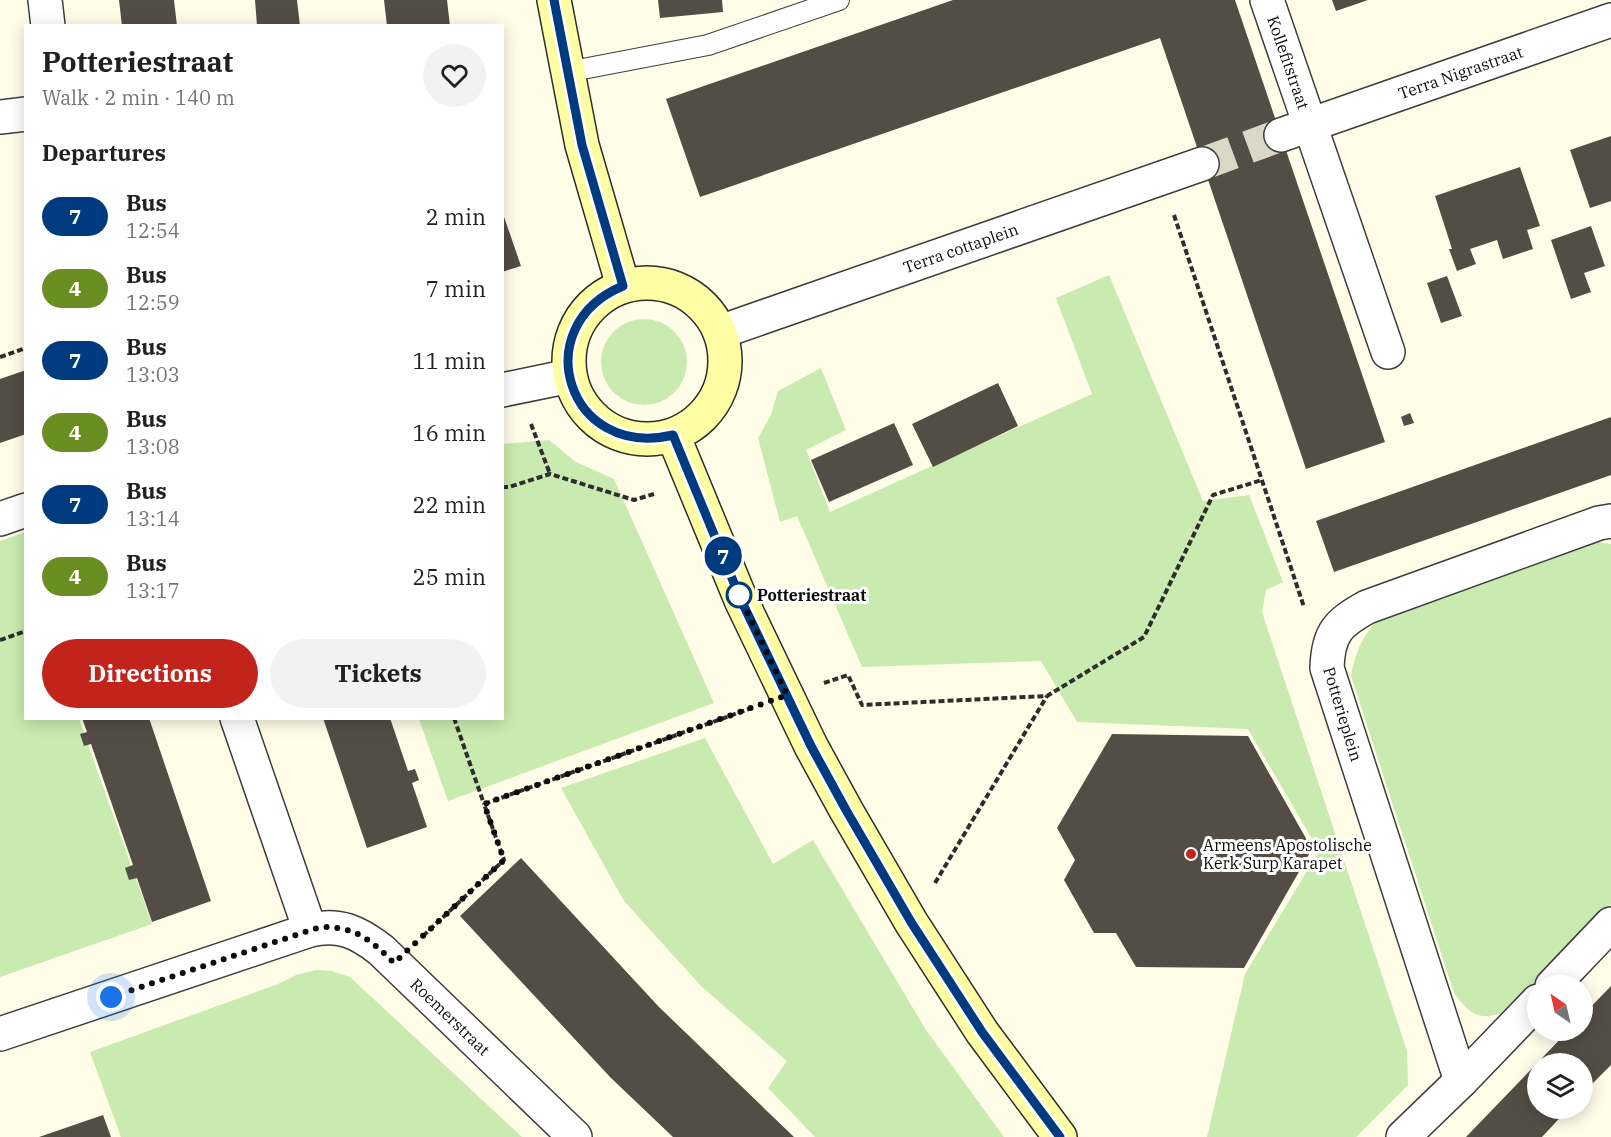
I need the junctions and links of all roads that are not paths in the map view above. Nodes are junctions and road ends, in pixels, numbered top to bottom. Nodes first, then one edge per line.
1 (45, 0) edge
2 (554, 0) edge
3 (839, 0) edge
4 (1267, 0) edge
5 (1611, 20) edge
6 (48, 24) edge
7 (567, 72) junction
8 (24, 114) edge
9 (0, 117) edge
10 (1296, 130) junction
11 (1202, 164) tunnel mouth
12 (623, 286) junction
13 (720, 332) junction
14 (1388, 352) dead end
15 (570, 376) junction
16 (510, 388) edge
17 (673, 435) junction
18 (24, 511) edge
19 (0, 519) edge
20 (1611, 521) edge
21 (238, 720) edge
22 (1611, 924) edge
23 (310, 930) junction
24 (1562, 975) edge
25 (1527, 1012) edge
26 (0, 1034) edge
27 (1461, 1081) junction
28 (575, 1137) edge
29 (1060, 1137) edge
30 (1403, 1137) edge

1 - 6 street
2 - 7 street
3 - 7 lane
4 - 10 street, Kollefitstraat
5 - 10 street, Terra Nigrastraat
7 - 12 street
8 - 9 street
10 - 14 street
11 - 13 street, Terra cottaplein
12 - 13 street
12 - 15 street
13 - 17 street
15 - 16 street
15 - 17 street
17 - 29 street
18 - 19 street
20 - 27 street, Potterieplein
21 - 23 street
22 - 24 street
23 - 26 street, Roemerstraat
23 - 28 street, Roemerstraat
25 - 27 street
27 - 30 street

